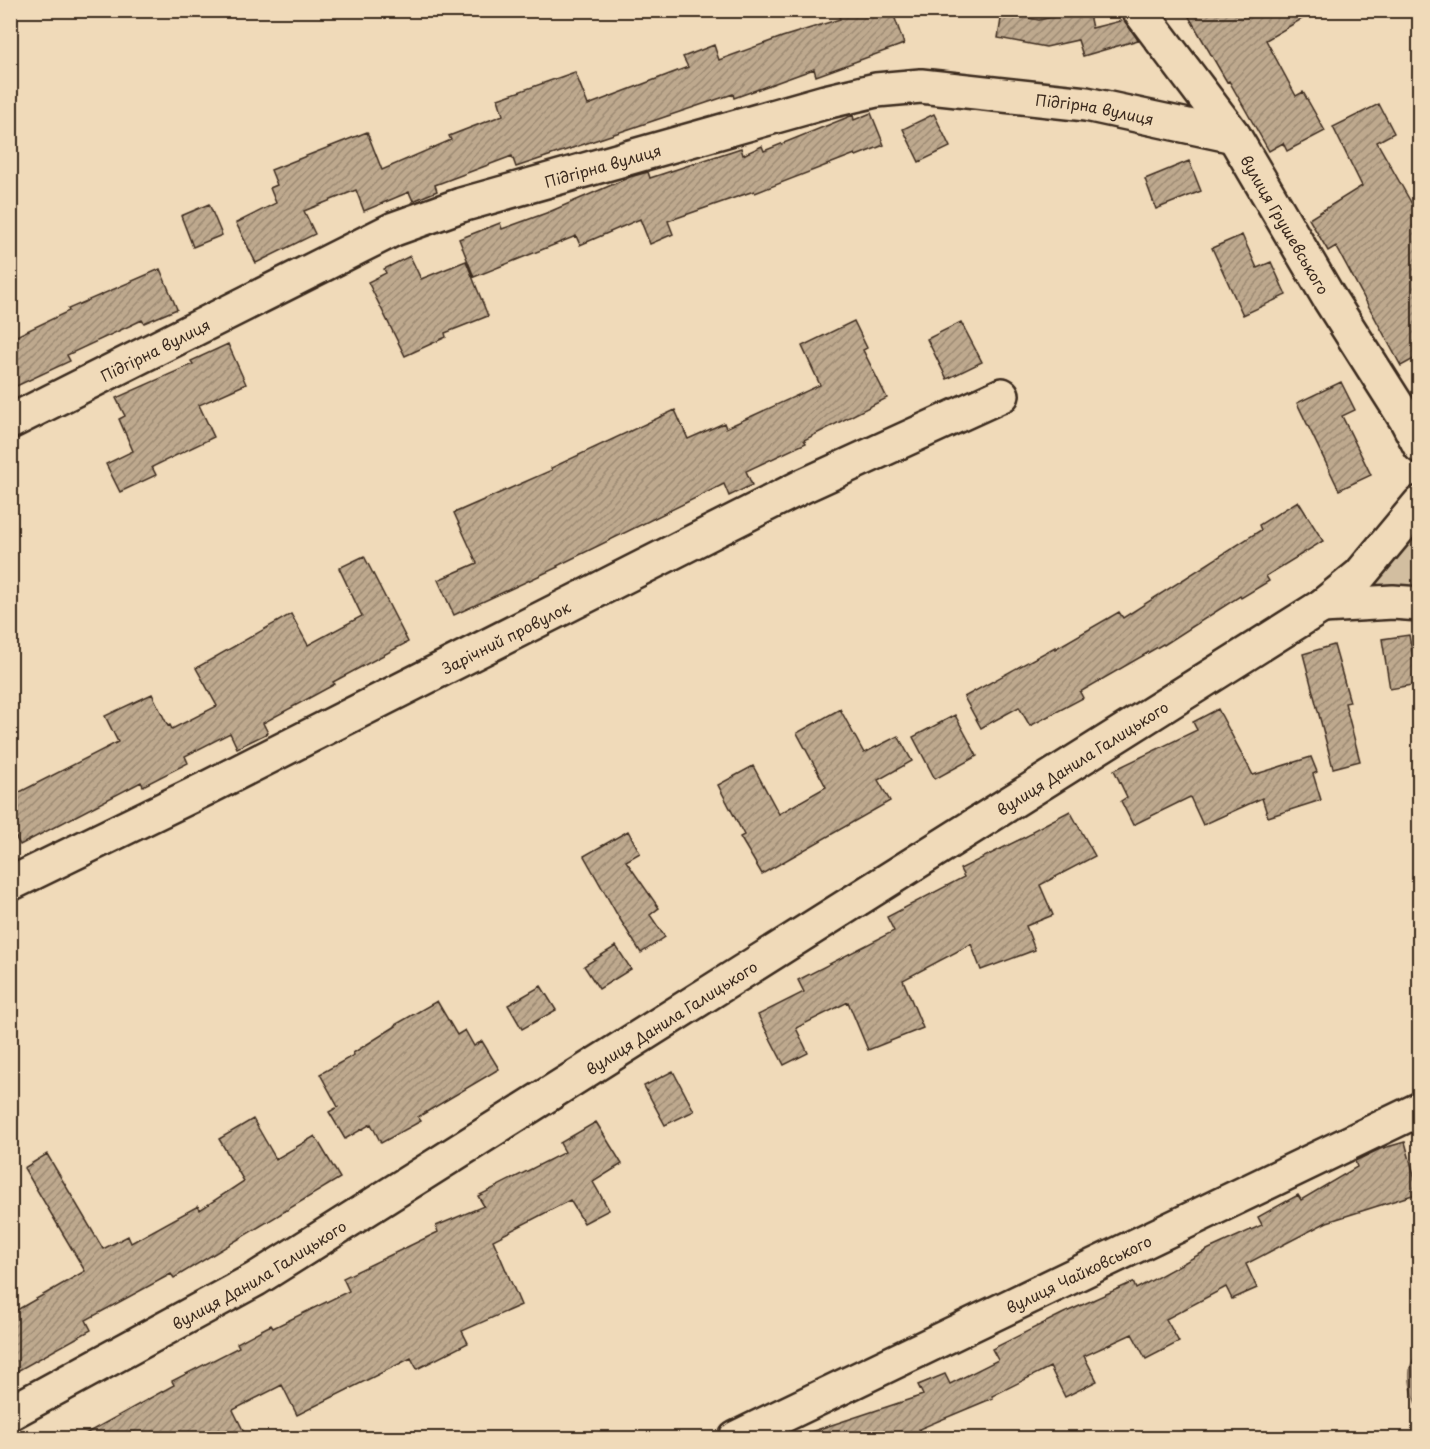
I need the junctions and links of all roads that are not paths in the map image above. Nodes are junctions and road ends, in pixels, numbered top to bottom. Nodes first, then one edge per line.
1 (1139, 10) edge
2 (1234, 136) junction
3 (1002, 396) dead end
4 (10, 422) edge
5 (1419, 446) edge
6 (1419, 503) edge
7 (1419, 604) edge
8 (1322, 606) junction
9 (10, 884) edge
10 (1419, 1109) edge
11 (10, 1413) edge
12 (736, 1438) edge

1 - 2 street, вулиця Грушевського
2 - 4 street, Підгірна вулиця
2 - 5 street, вулиця Грушевського
3 - 9 street, Зарічний провулок
6 - 8 street, вулиця Данила Галицького
7 - 8 street, вулиця Данила Галицького
8 - 11 street, вулиця Данила Галицького
10 - 12 street, вулиця Чайковського

